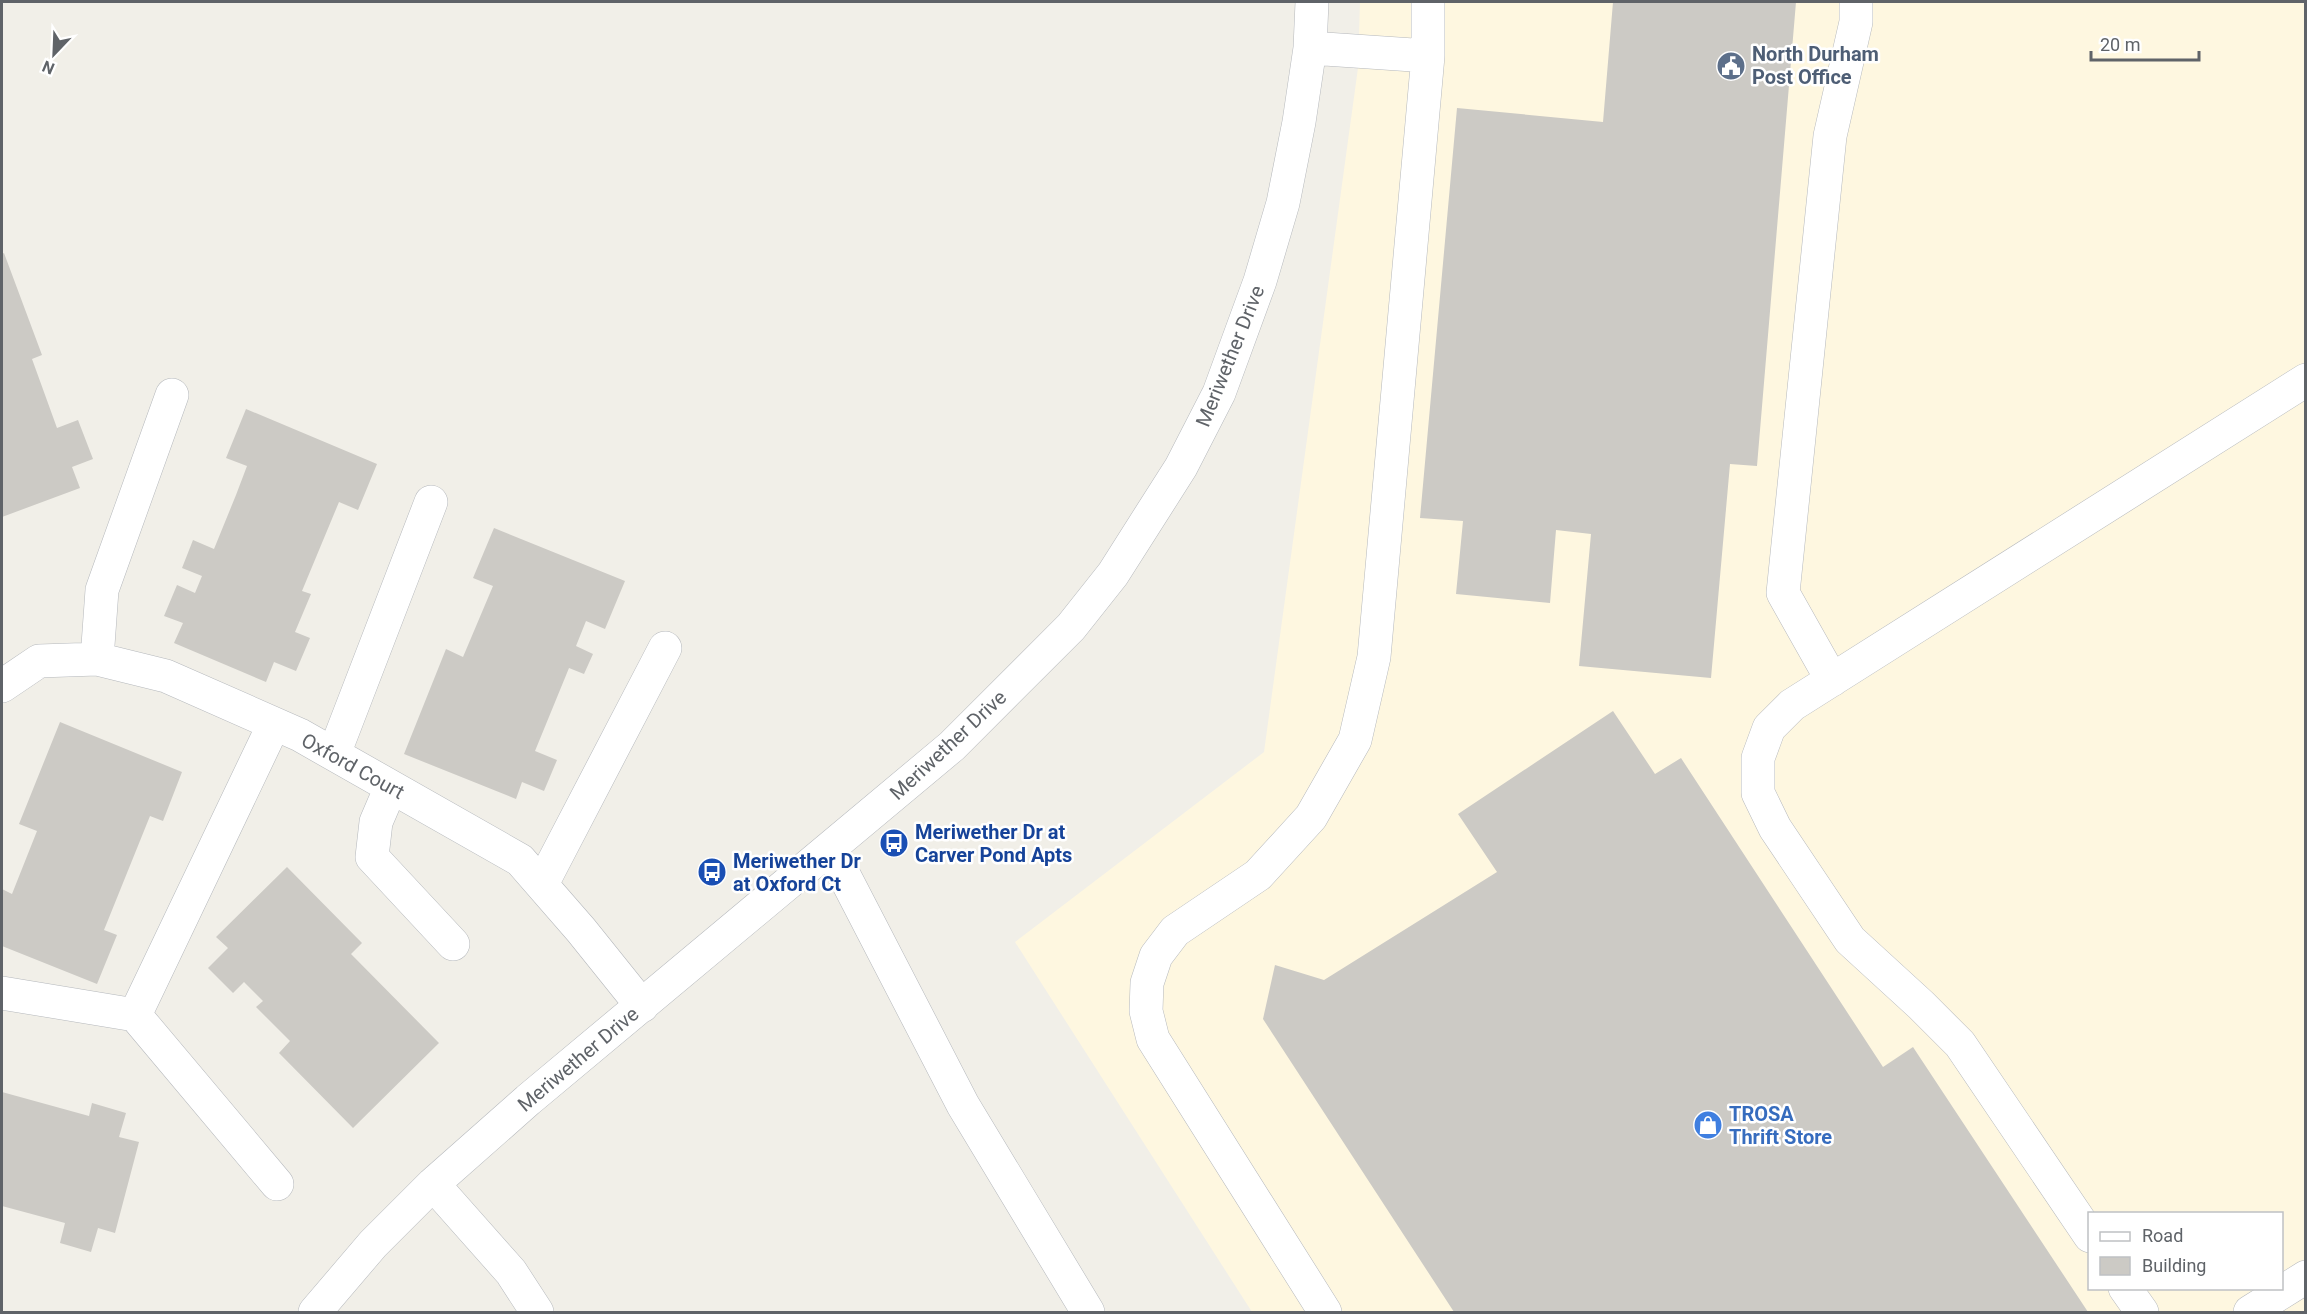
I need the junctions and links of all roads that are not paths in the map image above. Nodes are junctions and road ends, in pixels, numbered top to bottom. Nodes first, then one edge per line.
1 (1312, 2) edge
2 (1428, 2) edge
3 (1856, 2) edge
4 (1310, 48) junction
5 (1428, 56) junction
6 (2306, 380) edge
7 (172, 395) dead end
8 (431, 502) dead end
9 (665, 648) dead end
10 (97, 659) junction
11 (1832, 680) junction
12 (2, 686) edge
13 (274, 723) junction
14 (334, 754) junction
15 (391, 787) junction
16 (830, 848) junction
17 (542, 884) junction
18 (453, 944) dead end
19 (2, 993) edge
20 (642, 1006) junction
21 (135, 1015) junction
22 (277, 1184) dead end
23 (433, 1184) junction
24 (2088, 1233) edge
25 (2306, 1277) edge
26 (2126, 1290) edge
27 (315, 1312) edge
28 (537, 1312) edge
29 (1088, 1312) edge
30 (1325, 1312) edge
31 (2142, 1312) edge
32 (2250, 1312) edge

1 - 4 street, Meriwether Drive
2 - 5 street
3 - 11 street
4 - 5 street
4 - 16 street, Meriwether Drive
5 - 30 street
6 - 11 street
7 - 10 street
8 - 14 street
9 - 17 street
10 - 12 street, Oxford Court
10 - 13 street, Oxford Court
11 - 24 street
13 - 14 street, Oxford Court
13 - 21 street
14 - 15 street, Oxford Court
15 - 17 street, Oxford Court
15 - 18 street
16 - 20 street, Meriwether Drive
16 - 29 street
17 - 20 street, Oxford Court
19 - 21 street
20 - 23 street, Meriwether Drive
21 - 22 street
23 - 27 street, Meriwether Drive
23 - 28 street
25 - 32 street
26 - 31 street

